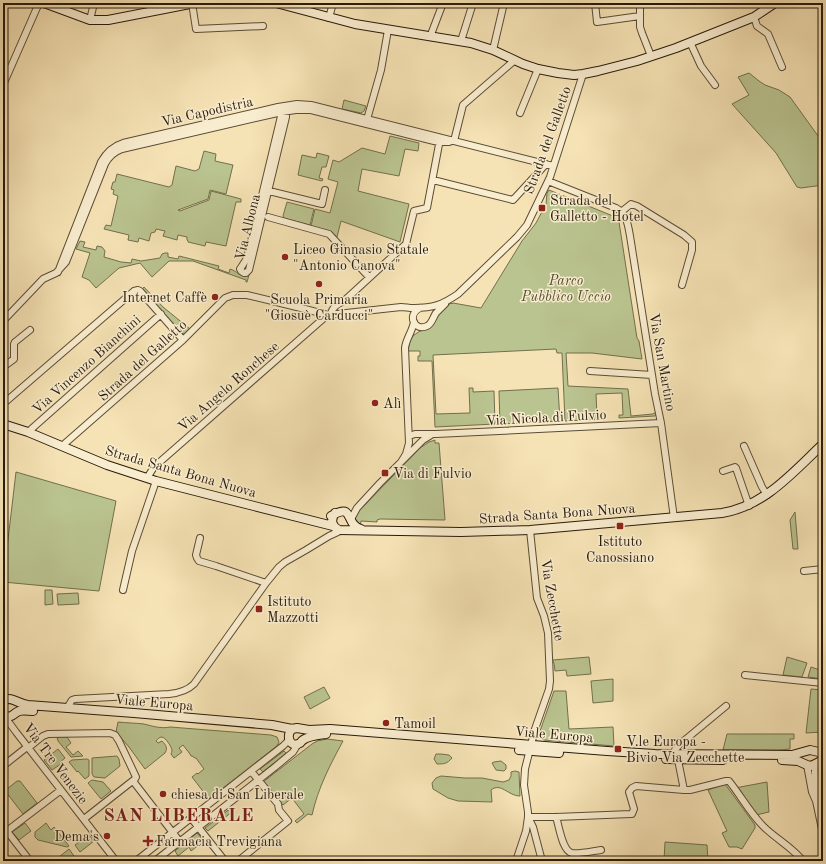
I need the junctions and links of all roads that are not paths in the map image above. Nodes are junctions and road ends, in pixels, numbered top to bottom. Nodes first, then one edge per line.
1 (39, 3) edge
2 (44, 3) edge
3 (94, 3) edge
4 (193, 3) edge
5 (276, 3) edge
6 (333, 3) edge
7 (443, 3) edge
8 (473, 3) edge
9 (504, 3) edge
10 (595, 3) edge
11 (640, 3) edge
12 (775, 3) edge
13 (164, 6) edge
14 (307, 7) edge
15 (640, 16) junction
16 (754, 17) junction
17 (329, 18) junction
18 (90, 20) junction
19 (263, 26) dead end
20 (388, 30) junction
21 (430, 36) junction
22 (461, 41) junction
23 (690, 42) junction
24 (493, 50) junction
25 (651, 56) junction
26 (515, 60) junction
27 (782, 67) dead end
28 (538, 69) junction
29 (583, 74) junction
30 (3, 85) edge
31 (715, 85) dead end
32 (284, 109) junction
33 (296, 110) junction
34 (520, 113) dead end
35 (267, 115) junction
36 (366, 122) junction
37 (282, 124) junction
38 (440, 140) junction
39 (454, 141) junction
40 (546, 164) junction
41 (553, 166) junction
42 (433, 180) junction
43 (548, 181) junction
44 (266, 190) junction
45 (325, 190) dead end
46 (621, 212) junction
47 (268, 216) dead end
48 (58, 272) junction
49 (369, 277) junction
50 (682, 285) dead end
51 (451, 299) junction
52 (344, 301) junction
53 (396, 308) junction
54 (422, 308) junction
55 (161, 314) junction
56 (341, 314) junction
57 (330, 315) junction
58 (432, 319) junction
59 (413, 320) junction
60 (3, 321) edge
61 (424, 327) junction
62 (30, 330) dead end
63 (408, 337) junction
64 (183, 340) junction
65 (3, 367) edge
66 (590, 371) dead end
67 (652, 375) junction
68 (3, 404) edge
69 (661, 423) junction
70 (3, 424) edge
71 (409, 427) junction
72 (28, 432) junction
73 (409, 437) junction
74 (422, 437) junction
75 (823, 444) edge
76 (62, 446) junction
77 (744, 446) dead end
78 (401, 462) junction
79 (723, 471) dead end
80 (147, 478) junction
81 (156, 480) junction
82 (767, 495) junction
83 (365, 499) junction
84 (749, 506) junction
85 (338, 512) junction
86 (674, 518) junction
87 (309, 520) junction
88 (351, 520) junction
89 (339, 528) junction
90 (365, 530) junction
91 (530, 530) junction
92 (200, 538) dead end
93 (823, 569) edge
94 (804, 571) dead end
95 (266, 583) junction
96 (123, 590) dead end
97 (745, 675) dead end
98 (823, 683) edge
99 (3, 700) edge
100 (15, 701) junction
101 (726, 706) dead end
102 (67, 708) junction
103 (9, 715) edge
104 (292, 733) junction
105 (301, 741) junction
106 (28, 747) junction
107 (530, 748) junction
108 (806, 752) junction
109 (819, 752) edge
110 (676, 757) junction
111 (818, 762) edge
112 (806, 764) junction
113 (3, 766) edge
114 (251, 771) junction
115 (259, 780) junction
116 (133, 781) junction
117 (61, 790) junction
118 (684, 790) junction
119 (819, 802) edge
120 (528, 817) junction
121 (556, 817) junction
122 (191, 818) junction
123 (84, 819) junction
124 (198, 828) junction
125 (5, 829) edge
126 (823, 830) edge
127 (173, 832) junction
128 (180, 842) junction
129 (601, 850) dead end
130 (245, 859) edge
131 (30, 861) edge
132 (116, 861) edge
133 (120, 861) edge
134 (136, 861) edge
135 (155, 861) edge
136 (225, 861) edge
137 (238, 861) edge
138 (516, 861) edge
139 (542, 861) edge
140 (803, 861) edge

1 - 30 street
2 - 18 street
3 - 18 street
4 - 13 street
4 - 19 street
5 - 14 street
6 - 17 street
7 - 21 street
8 - 22 street
9 - 24 street
10 - 15 street
11 - 15 street
12 - 16 street
13 - 18 street
14 - 17 street
15 - 25 street
16 - 23 street
16 - 27 street
17 - 20 street
20 - 21 street
20 - 36 street
21 - 22 street
22 - 24 street
23 - 25 street
23 - 31 street
24 - 26 street
25 - 29 street
26 - 28 street
26 - 39 street
28 - 29 street
28 - 34 street
29 - 41 street, Strada del Galletto
32 - 33 street, Via Capodistria
32 - 35 street, Via Capodistria
32 - 36 street, Via Capodistria
32 - 37 street, Via Albona
32 - 48 street, Via Capodistria
33 - 36 street, Via Capodistria
33 - 37 street, Via Albona
35 - 37 street
35 - 48 street, Via Capodistria
36 - 38 street, Via Capodistria
37 - 44 street, Via Albona
38 - 39 street, Via Capodistria
38 - 42 street
39 - 40 street, Via Capodistria
40 - 41 street, Via Capodistria
40 - 42 street
41 - 43 street, Strada del Galletto
42 - 49 street
43 - 46 street
43 - 51 street, Strada del Galletto
44 - 44 street, Via Albona
44 - 45 street, Via Albona
46 - 50 street
46 - 67 street, Via San Martino
47 - 49 street
48 - 60 street, Via Capodistria
49 - 52 street
51 - 54 street, Strada del Galletto
51 - 58 street, Strada del Galletto
52 - 56 street
52 - 57 street
53 - 54 street, Strada del Galletto
53 - 56 street, Strada del Galletto
53 - 59 street
54 - 58 street
54 - 59 street
55 - 64 street
55 - 68 street
55 - 72 street, Via Vincenzo Bianchini
56 - 57 street, Strada del Galletto
57 - 64 street, Strada del Galletto
57 - 80 street, Via Angelo Ronchese
58 - 61 street
59 - 61 street
59 - 63 street
61 - 63 street
62 - 65 street
63 - 71 street
64 - 76 street, Strada del Galletto
66 - 67 street
67 - 69 street, Via San Martino
69 - 74 street, Via Nicola di Fulvio
69 - 86 street, Via San Martino
70 - 72 street, Strada Santa Bona Nuova
71 - 73 street
71 - 74 street
72 - 76 street, Strada Santa Bona Nuova
73 - 74 street, Via Nicola di Fulvio
73 - 78 street
74 - 78 street
75 - 82 street, Strada Santa Bona Nuova
76 - 80 street, Strada Santa Bona Nuova
77 - 82 street
78 - 83 street
79 - 84 street
80 - 81 street, Strada Santa Bona Nuova
81 - 87 street, Strada Santa Bona Nuova
81 - 96 street
82 - 84 street, Strada Santa Bona Nuova
83 - 85 street
83 - 88 street
84 - 86 street, Strada Santa Bona Nuova
85 - 87 street
85 - 88 street
85 - 89 street
86 - 91 street, Strada Santa Bona Nuova
87 - 89 street, Strada Santa Bona Nuova
88 - 89 street
88 - 90 street
89 - 90 street, Strada Santa Bona Nuova
89 - 95 street
90 - 91 street, Strada Santa Bona Nuova
91 - 107 street, Via Zecchette
92 - 95 street
93 - 94 street
95 - 102 street
97 - 98 street
99 - 100 street, Viale Europa
100 - 102 street, Viale Europa
100 - 103 street
101 - 110 street
102 - 104 street, Viale Europa
103 - 104 street, Viale Europa
103 - 106 street, Via Tre Venezie
104 - 105 street, Viale Europa
104 - 105 street
104 - 107 street, Viale Europa
104 - 114 street
105 - 107 street, Viale Europa
105 - 115 street
106 - 113 street
106 - 116 street
106 - 117 street, Via Tre Venezie
107 - 110 street, Viale Europa
107 - 120 street, Via Zecchette
108 - 109 street
108 - 110 street, Viale Europa
108 - 112 street
109 - 111 street
110 - 112 street, Viale Europa
110 - 118 street
111 - 112 street
111 - 119 street
112 - 119 street
114 - 115 street
114 - 122 street
115 - 124 street
115 - 130 street
116 - 123 street
116 - 127 street
117 - 123 street, Via Tre Venezie
117 - 125 street
118 - 121 street
118 - 140 street
119 - 126 street
120 - 121 street
120 - 138 street, Via Zecchette
120 - 139 street
121 - 129 street
122 - 124 street
122 - 127 street
123 - 132 street, Via Tre Venezie
124 - 128 street
124 - 136 street
125 - 131 street
127 - 128 street
127 - 134 street
128 - 135 street
130 - 137 street
132 - 133 street

